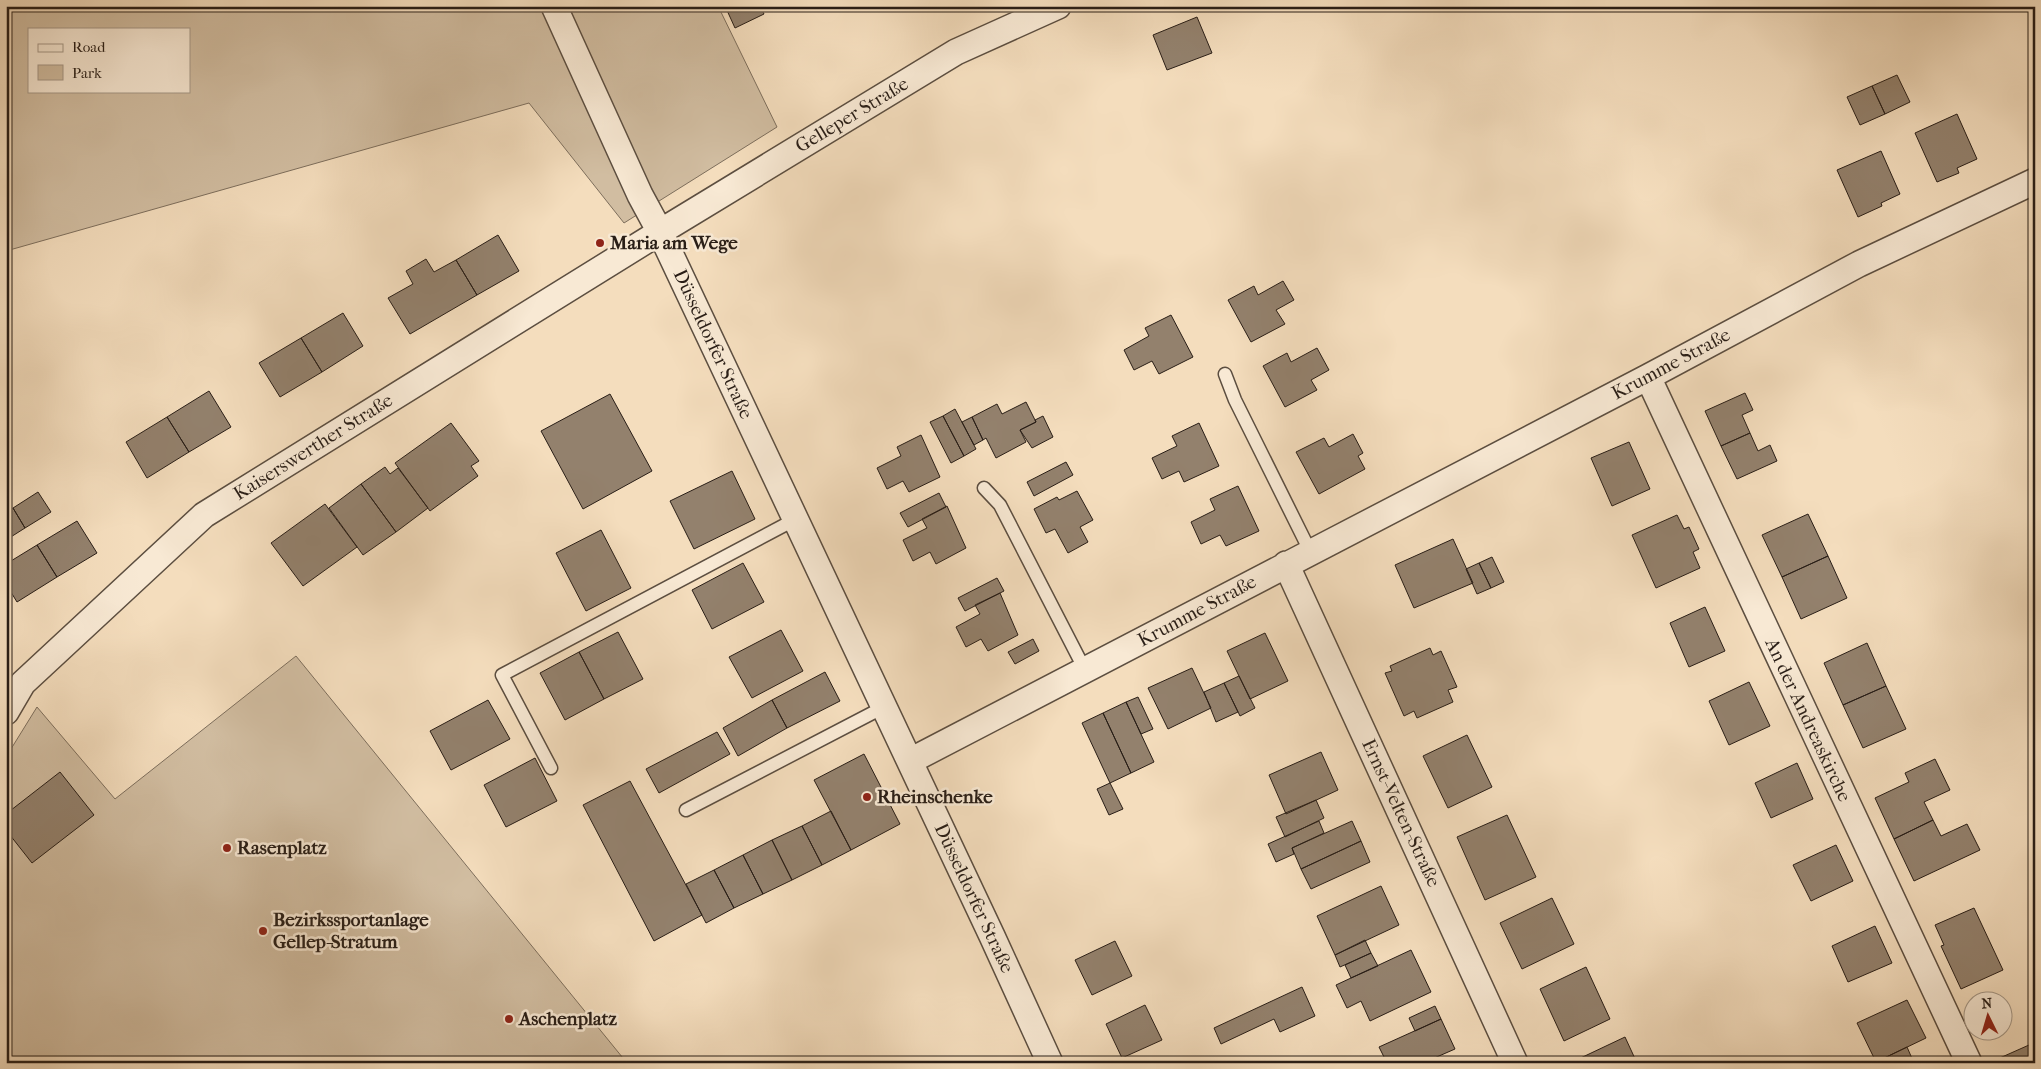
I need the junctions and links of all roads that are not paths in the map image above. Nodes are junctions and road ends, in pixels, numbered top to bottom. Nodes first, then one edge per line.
1 (554, 6) edge
2 (1052, 7) edge
3 (2035, 181) edge
4 (660, 232) junction
5 (1225, 374) dead end
6 (1648, 377) junction
7 (984, 488) dead end
8 (796, 519) junction
9 (1310, 551) junction
10 (1286, 564) junction
11 (1085, 670) junction
12 (884, 707) junction
13 (6, 712) edge
14 (910, 761) junction
15 (551, 768) dead end
16 (686, 810) dead end
17 (1050, 1063) edge
18 (1515, 1063) edge
19 (1969, 1063) edge

1 - 4 street, Düsseldorfer Straße
2 - 4 street, Gelleper Straße
3 - 6 street, Krumme Straße
4 - 8 street, Düsseldorfer Straße
4 - 13 street, Kaiserswerther Straße
5 - 9 lane
6 - 9 street, Krumme Straße
6 - 19 street, An der Andreaskirche
7 - 11 lane
8 - 12 street, Düsseldorfer Straße
8 - 15 lane
9 - 10 street, Krumme Straße
10 - 11 street, Krumme Straße
10 - 18 street, Ernst-Velten-Straße
11 - 14 street, Krumme Straße
12 - 14 street, Düsseldorfer Straße
12 - 16 lane
14 - 17 street, Düsseldorfer Straße

